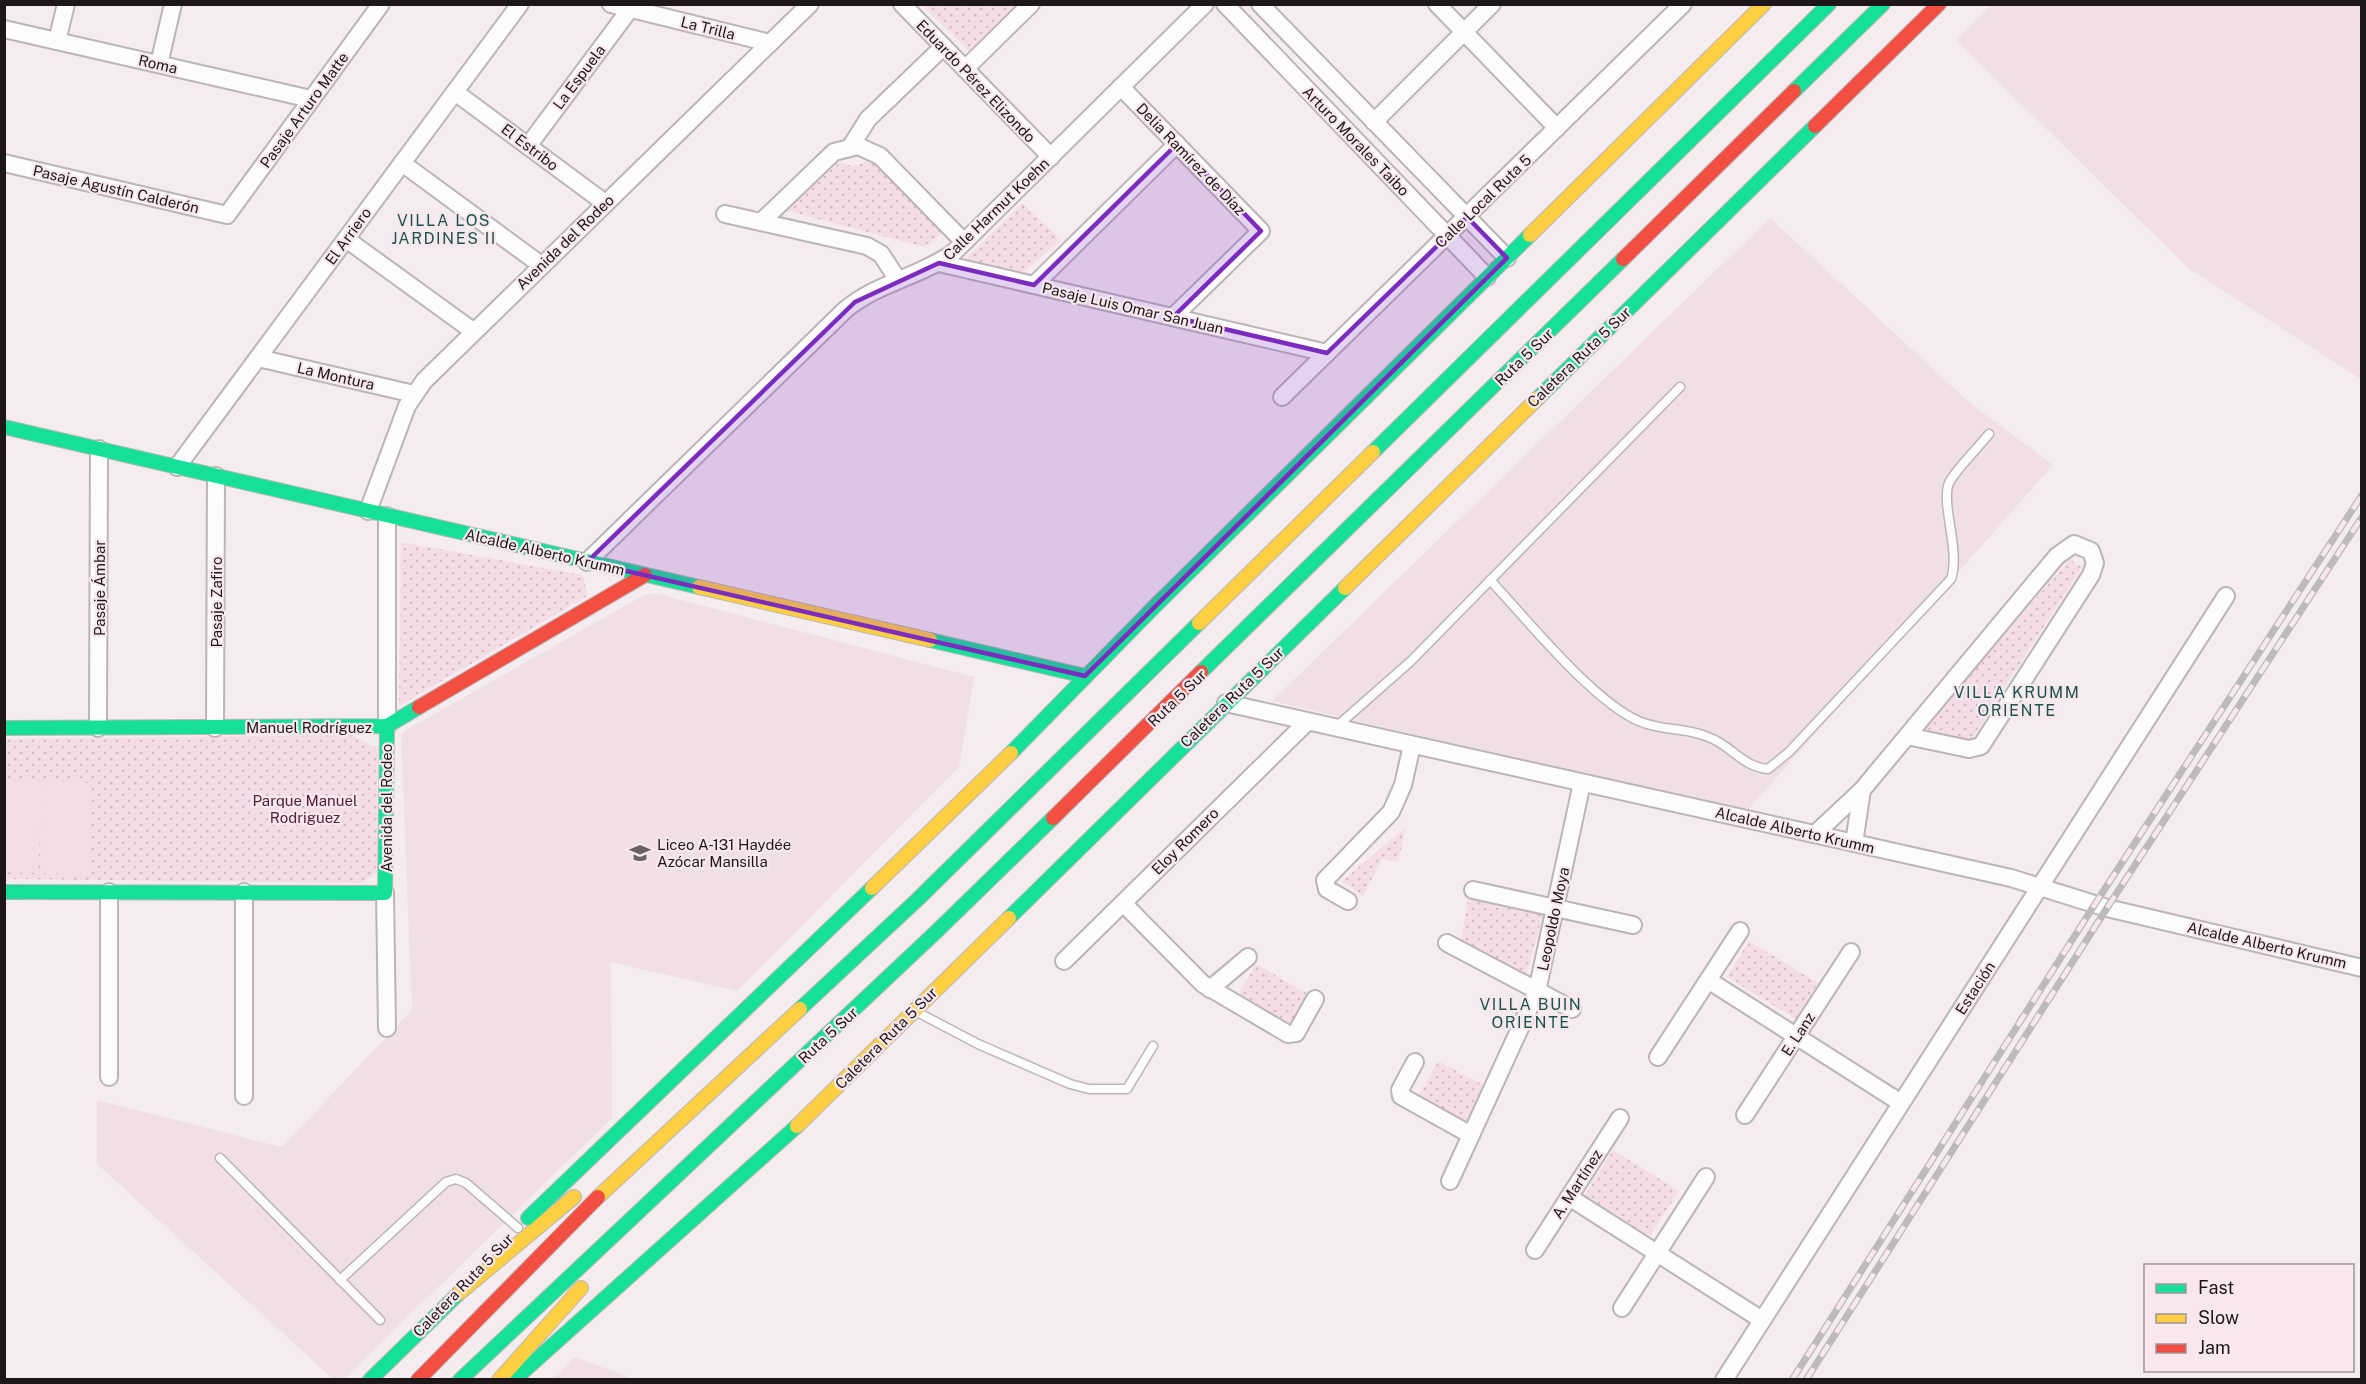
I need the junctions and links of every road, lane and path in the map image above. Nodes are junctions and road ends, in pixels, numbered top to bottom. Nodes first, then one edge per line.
1 (66, 4) edge
2 (173, 4) edge
3 (381, 4) edge
4 (520, 4) edge
5 (611, 4) edge
6 (810, 4) edge
7 (902, 4) edge
8 (1031, 4) edge
9 (1205, 4) edge
10 (1225, 4) edge
11 (1260, 4) edge
12 (1437, 4) edge
13 (1492, 4) edge
14 (1683, 4) edge
15 (1764, 4) edge
16 (1829, 4) edge
17 (1883, 4) edge
18 (1939, 4) edge
19 (630, 9) junction
20 (4, 29) edge
21 (1464, 32) junction
22 (57, 41) junction
23 (770, 43) junction
24 (943, 47) junction
25 (159, 64) junction
26 (965, 69) junction
27 (1121, 87) junction
28 (455, 92) junction
29 (312, 99) junction
30 (1374, 122) junction
31 (1557, 128) junction
32 (1177, 144) junction
33 (528, 146) junction
34 (851, 146) junction
35 (1051, 157) junction
36 (4, 163) edge
37 (402, 163) junction
38 (605, 202) junction
39 (725, 214) dead end
40 (227, 215) joint
41 (1467, 217) junction
42 (760, 222) junction
43 (1448, 236) junction
44 (346, 239) junction
45 (964, 242) junction
46 (1507, 258) junction
47 (939, 263) junction
48 (541, 265) junction
49 (1487, 277) junction
50 (898, 280) junction
51 (1034, 285) junction
52 (1173, 318) junction
53 (473, 331) junction
54 (1327, 353) junction
55 (258, 358) junction
56 (1680, 387) dead end
57 (414, 394) junction
58 (1282, 397) dead end
59 (4, 428) edge
60 (1989, 434) dead end
61 (99, 449) junction
62 (177, 468) junction
63 (216, 476) junction
64 (368, 512) junction
65 (387, 516) junction
66 (587, 562) junction
67 (645, 575) junction
68 (1490, 580) junction
69 (2226, 596) dead end
70 (1085, 676) junction
71 (1226, 704) junction
72 (1307, 722) junction
73 (387, 726) junction
74 (4, 728) edge
75 (99, 728) junction
76 (215, 728) junction
77 (1335, 728) junction
78 (1907, 736) junction
79 (1412, 745) junction
80 (1582, 783) junction
81 (1862, 790) junction
82 (1815, 834) junction
83 (1854, 843) junction
84 (2039, 887) junction
85 (1473, 891) dead end
86 (4, 892) edge
87 (109, 892) junction
88 (244, 892) junction
89 (385, 893) junction
90 (1348, 901) dead end
91 (1122, 903) junction
92 (1555, 908) junction
93 (1633, 925) dead end
94 (1740, 931) dead end
95 (1447, 943) dead end
96 (1851, 952) dead end
97 (1248, 957) dead end
98 (1064, 961) dead end
99 (2361, 968) edge
100 (1708, 980) junction
101 (1210, 989) junction
102 (1537, 991) junction
103 (1315, 999) dead end
104 (1572, 1009) dead end
105 (914, 1010) junction
106 (387, 1028) dead end
107 (1796, 1036) junction
108 (767, 1040) junction
109 (1153, 1046) dead end
110 (1658, 1057) dead end
111 (1415, 1062) dead end
112 (109, 1077) dead end
113 (244, 1096) dead end
114 (1901, 1103) junction
115 (1745, 1115) dead end
116 (1620, 1118) dead end
117 (1471, 1135) junction
118 (220, 1158) dead end
119 (602, 1174) dead end
120 (677, 1175) junction
121 (1706, 1177) dead end
122 (1450, 1181) dead end
123 (584, 1188) dead end
124 (1569, 1197) junction
125 (518, 1228) junction
126 (1534, 1250) dead end
127 (1657, 1253) junction
128 (340, 1280) junction
129 (458, 1294) junction
130 (1622, 1308) dead end
131 (380, 1320) dead end
132 (1762, 1320) junction
133 (370, 1380) edge
134 (418, 1380) edge
135 (460, 1380) edge
136 (499, 1380) edge
137 (515, 1380) edge
138 (1724, 1380) edge

1 - 22 street
2 - 25 street
3 - 29 street, Pasaje Arturo Matte
4 - 28 street, El Arriero
5 - 19 street, La Trilla
6 - 23 street, Avenida del Rodeo
7 - 24 street, Eduardo Pérez Elizondo
8 - 26 street
9 - 27 street, Calle Harmut Koehn
10 - 43 street, Arturo Morales Taibo
11 - 30 street, Arturo Morales Taibo
12 - 21 street
13 - 21 street
14 - 31 street, Calle Local Ruta 5
15 - 46 main road, Caletera Ruta 5 Sur
16 - 108 main road
17 - 120 main road, Ruta 5 Sur
18 - 71 main road, Caletera Ruta 5 Sur
19 - 23 street, La Trilla
19 - 33 street, La Espuela
20 - 22 street, Roma
21 - 30 street
21 - 31 street
22 - 25 street, Roma
23 - 38 street, Avenida del Rodeo
24 - 26 street, Eduardo Pérez Elizondo
24 - 34 street
25 - 29 street, Roma
26 - 35 street, Eduardo Pérez Elizondo
27 - 32 street, Delia Ramírez de Díaz
27 - 35 street, Calle Harmut Koehn
28 - 33 street, El Estribo
28 - 37 street, El Arriero
29 - 40 street, Pasaje Arturo Matte
30 - 41 street, Arturo Morales Taibo
31 - 41 street, Calle Local Ruta 5
32 - 51 street
32 - 52 street, Delia Ramírez de Díaz
33 - 38 street, El Estribo
34 - 42 street
34 - 45 street
35 - 45 street, Calle Harmut Koehn
36 - 40 street, Pasaje Agustín Calderón
37 - 44 street, El Arriero
37 - 48 street
38 - 48 street, Avenida del Rodeo
39 - 42 street
41 - 43 street, Calle Local Ruta 5
41 - 46 street, Arturo Morales Taibo
42 - 50 street
43 - 49 street, Arturo Morales Taibo
43 - 54 street, Calle Local Ruta 5
44 - 53 street
44 - 55 street, El Arriero
45 - 47 street, Calle Harmut Koehn
46 - 49 main road, Caletera Ruta 5 Sur
47 - 50 street, Calle Harmut Koehn
47 - 51 street, Pasaje Luis Omar San Juan
48 - 53 street, Avenida del Rodeo
49 - 70 main road, Caletera Ruta 5 Sur
50 - 66 street, Calle Harmut Koehn
51 - 52 street, Pasaje Luis Omar San Juan
52 - 54 street, Pasaje Luis Omar San Juan
53 - 57 street, Avenida del Rodeo
54 - 58 street, Calle Local Ruta 5
55 - 57 street, La Montura
55 - 62 street, El Arriero
56 - 68 lane
57 - 64 street, Avenida del Rodeo
59 - 61 main road, Alcalde Alberto Krumm
60 - 68 lane
61 - 62 main road, Alcalde Alberto Krumm
61 - 75 street, Pasaje Ámbar
62 - 63 main road, Alcalde Alberto Krumm
63 - 64 main road, Alcalde Alberto Krumm
63 - 76 street, Pasaje Zafiro
64 - 65 main road, Alcalde Alberto Krumm
65 - 66 main road, Alcalde Alberto Krumm
65 - 73 street, Avenida del Rodeo
66 - 67 main road, Alcalde Alberto Krumm
67 - 70 main road, Alcalde Alberto Krumm
67 - 73 main road, Manuel Rodríguez
68 - 77 lane
69 - 84 street, Estación
70 - 125 main road, Caletera Ruta 5 Sur
71 - 72 street, Alcalde Alberto Krumm
71 - 105 main road, Caletera Ruta 5 Sur
72 - 77 street, Alcalde Alberto Krumm
72 - 91 street, Eloy Romero
73 - 76 main road, Manuel Rodríguez
73 - 89 main road, Avenida del Rodeo
74 - 75 main road, Manuel Rodríguez
75 - 76 main road, Manuel Rodríguez
77 - 79 street, Alcalde Alberto Krumm
78 - 78 street
78 - 81 street
79 - 80 street, Alcalde Alberto Krumm
79 - 90 street
80 - 82 street, Alcalde Alberto Krumm
80 - 92 street, Leopoldo Moya
81 - 82 street
81 - 83 street
82 - 83 street, Alcalde Alberto Krumm
83 - 84 street, Alcalde Alberto Krumm
84 - 99 street, Alcalde Alberto Krumm
84 - 114 street, Estación
85 - 92 street
86 - 87 main road
87 - 88 main road
87 - 112 street
88 - 89 main road
88 - 113 street
89 - 106 street, Avenida del Rodeo
91 - 98 street, Eloy Romero
91 - 101 street
92 - 93 street
92 - 102 street, Leopoldo Moya
94 - 100 street
95 - 102 street
96 - 107 street, E. Lanz
97 - 101 street
100 - 107 street
100 - 110 street
101 - 103 street
102 - 104 street
102 - 117 street, Leopoldo Moya
105 - 109 lane
105 - 137 main road, Caletera Ruta 5 Sur
107 - 114 street
107 - 115 street, E. Lanz
108 - 119 main road
108 - 134 main road
111 - 117 street
114 - 132 street, Estación
116 - 124 street, A. Martínez
117 - 122 street, Leopoldo Moya
118 - 128 lane
120 - 135 main road, Ruta 5 Sur
120 - 136 main road
121 - 127 street
123 - 129 main road
124 - 126 street, A. Martínez
124 - 127 street
125 - 128 lane
125 - 129 main road, Caletera Ruta 5 Sur
127 - 130 street
127 - 132 street
128 - 131 lane
129 - 133 main road, Caletera Ruta 5 Sur
132 - 138 street, Estación

